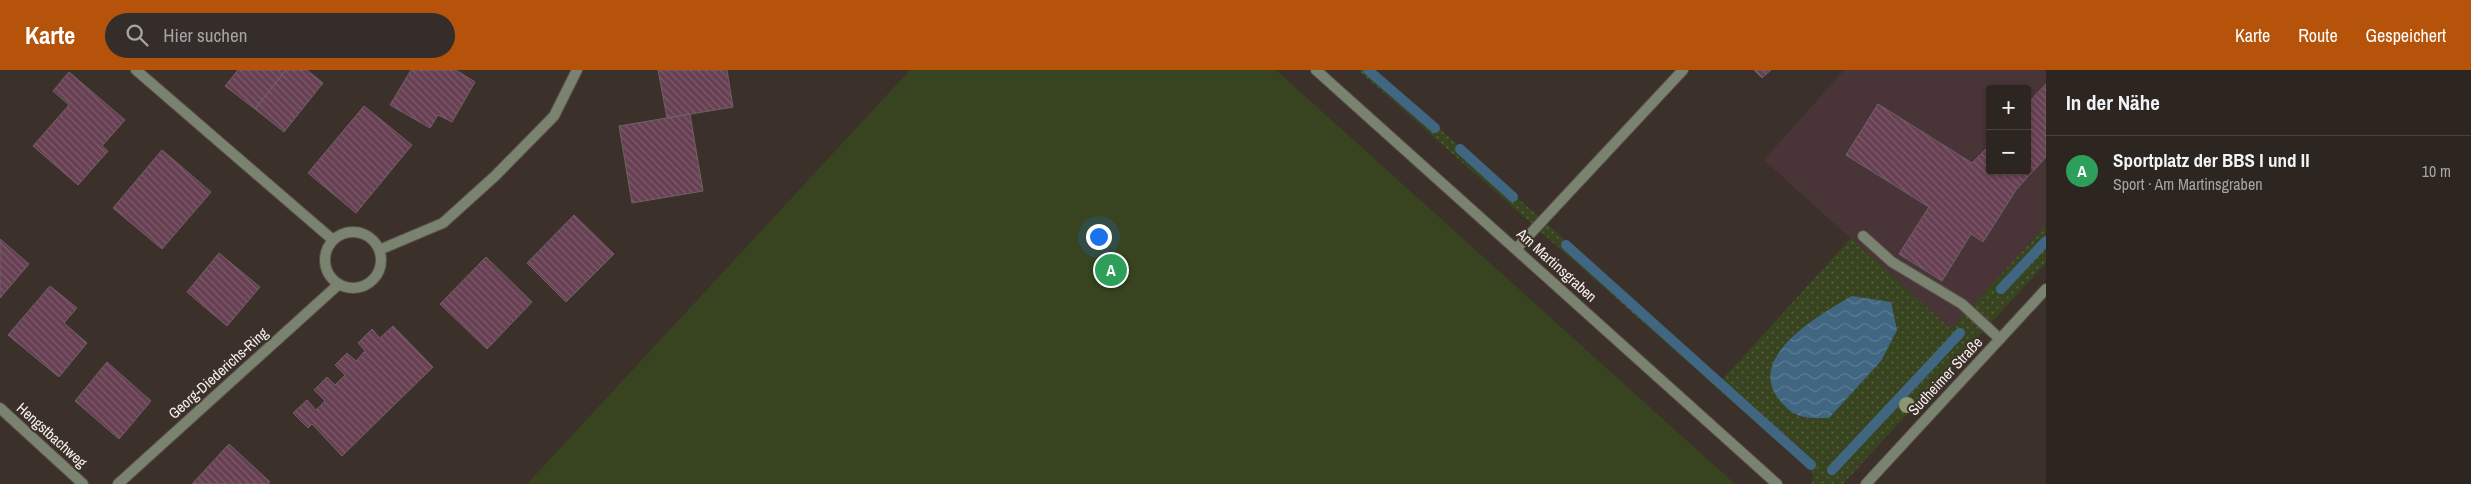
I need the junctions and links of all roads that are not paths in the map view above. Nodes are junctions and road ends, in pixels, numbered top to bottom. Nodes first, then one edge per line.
1 (136, 70) edge
2 (577, 70) edge
3 (1316, 70) edge
4 (1683, 70) edge
5 (1863, 236) dead end
6 (333, 240) junction
7 (1516, 248) junction
8 (379, 250) junction
9 (339, 284) junction
10 (2046, 289) edge
11 (2000, 339) junction
12 (0, 408) edge
13 (83, 484) edge
14 (118, 484) edge
15 (1777, 484) edge
16 (1866, 484) edge

1 - 6 street
2 - 8 street
3 - 7 street, Am Martinsgraben
4 - 7 street
5 - 11 street
6 - 8 street
6 - 9 street
7 - 15 street, Am Martinsgraben
8 - 9 street
9 - 14 street, Georg-Diederichs-Ring
10 - 11 street, Sudheimer Straße
11 - 16 street, Sudheimer Straße
12 - 13 street, Hengstbachweg

